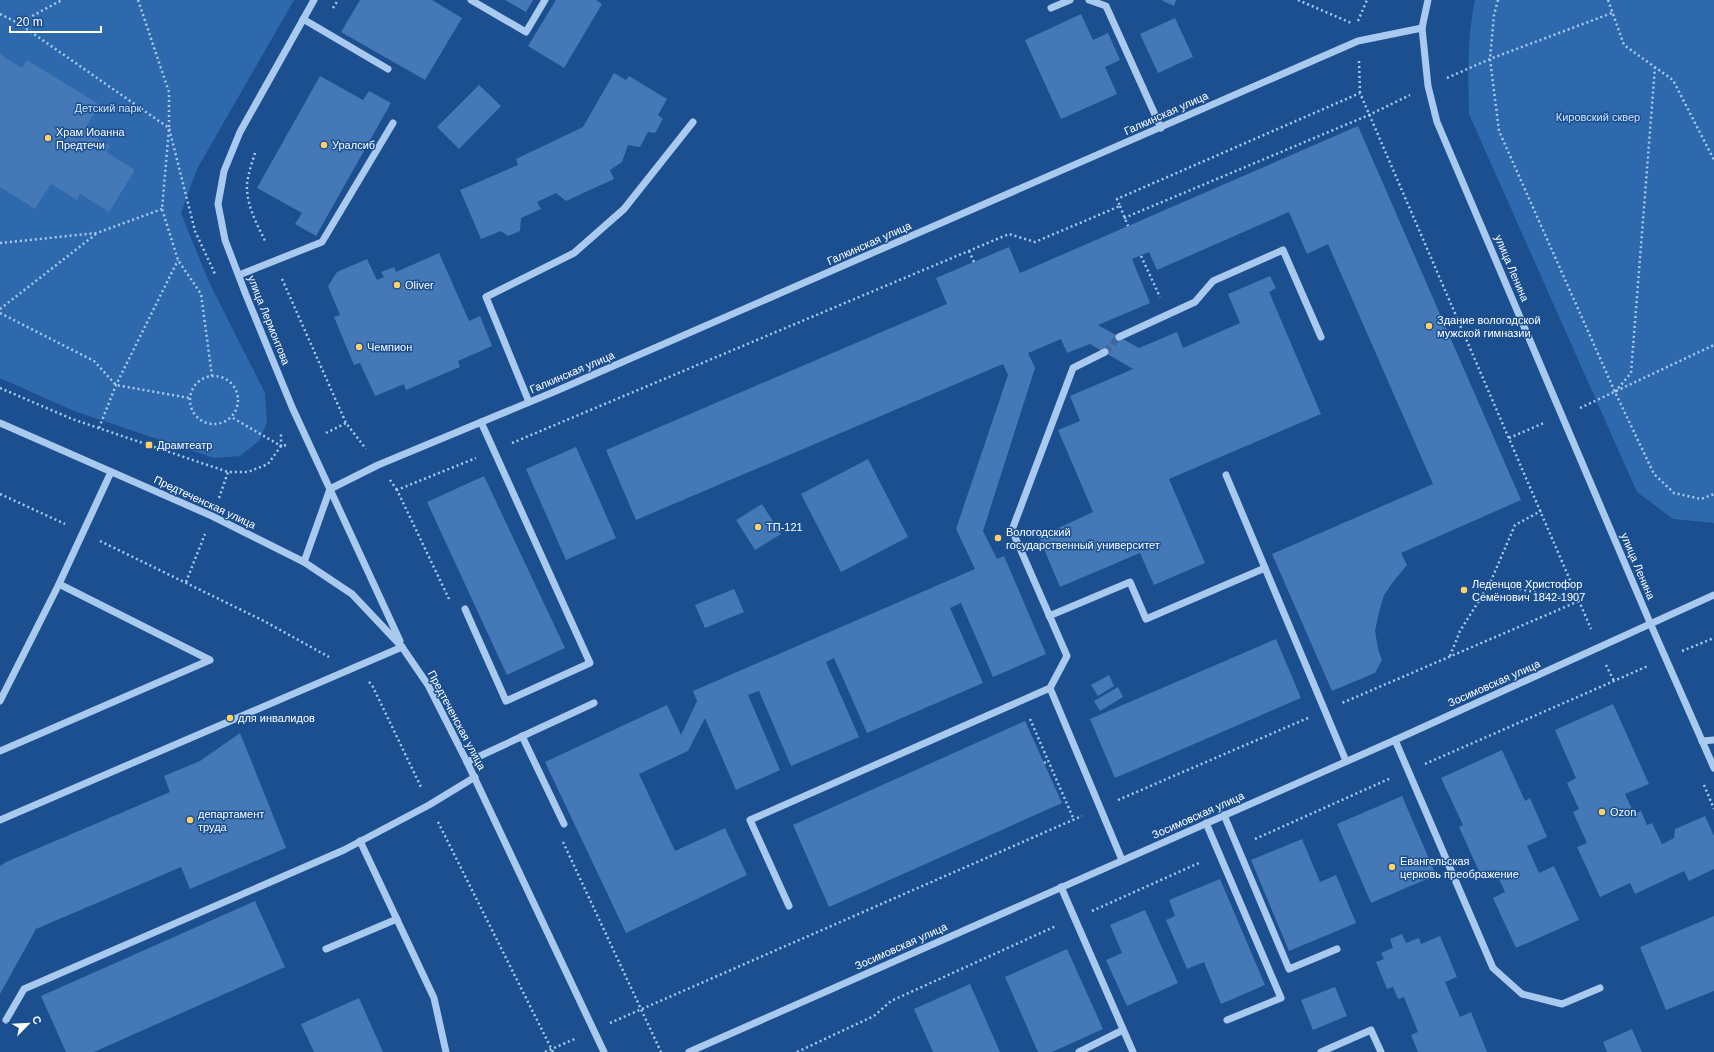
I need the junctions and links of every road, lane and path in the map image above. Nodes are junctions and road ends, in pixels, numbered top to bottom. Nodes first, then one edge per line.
1 (62, 0) edge
2 (138, 0) edge
3 (314, 0) edge
4 (471, 0) edge
5 (545, 0) edge
6 (1070, 0) edge
7 (1089, 0) edge
8 (1298, 0) edge
9 (1367, 0) edge
10 (1428, 0) edge
11 (1498, 0) edge
12 (1608, 0) edge
13 (1051, 8) dead end
14 (1612, 13) junction
15 (0, 14) edge
16 (303, 19) junction
17 (18, 23) junction
18 (1422, 28) junction
19 (1490, 59) junction
20 (1655, 67) junction
21 (388, 69) dead end
22 (1428, 86) junction
23 (1369, 114) junction
24 (693, 122) dead end
25 (393, 123) dead end
26 (169, 128) junction
27 (1161, 128) junction
28 (1714, 160) edge
29 (1120, 206) junction
30 (162, 209) junction
31 (1124, 218) junction
32 (1128, 226) dead end
33 (96, 234) junction
34 (0, 243) edge
35 (969, 251) junction
36 (1141, 256) dead end
37 (178, 260) junction
38 (974, 262) dead end
39 (239, 275) junction
40 (0, 309) edge
41 (0, 313) edge
42 (1167, 314) junction
43 (1119, 337) tunnel mouth
44 (1321, 337) dead end
45 (1714, 345) edge
46 (1105, 352) tunnel mouth
47 (212, 376) junction
48 (116, 385) junction
49 (0, 388) edge
50 (1615, 392) junction
51 (189, 398) junction
52 (529, 402) junction
53 (1562, 415) junction
54 (481, 422) junction
55 (0, 423) edge
56 (346, 423) dead end
57 (98, 428) junction
58 (1509, 438) junction
59 (308, 442) junction
60 (494, 450) junction
61 (111, 472) junction
62 (1226, 475) dead end
63 (330, 489) junction
64 (0, 494) edge
65 (1714, 494) edge
66 (1541, 511) junction
67 (83, 533) junction
68 (304, 562) junction
69 (1265, 568) junction
70 (1490, 583) junction
71 (59, 584) junction
72 (1714, 595) edge
73 (1579, 601) junction
74 (451, 604) dead end
75 (465, 609) dead end
76 (1049, 616) junction
77 (1651, 625) junction
78 (402, 647) junction
79 (1450, 656) junction
80 (1651, 664) dead end
81 (351, 670) junction
82 (1050, 688) junction
83 (0, 701) edge
84 (594, 703) dead end
85 (1325, 711) junction
86 (1028, 716) dead end
87 (522, 736) junction
88 (1395, 740) junction
89 (1714, 740) edge
90 (1702, 741) junction
91 (0, 751) edge
92 (1048, 761) junction
93 (1346, 761) junction
94 (467, 762) junction
95 (1044, 763) dead end
96 (1714, 768) edge
97 (1409, 771) junction
98 (474, 777) junction
99 (1701, 780) dead end
100 (429, 805) junction
101 (1100, 808) junction
102 (1714, 809) edge
103 (1224, 815) junction
104 (0, 820) edge
105 (1074, 820) junction
106 (1206, 823) junction
107 (564, 824) dead end
108 (562, 839) dead end
109 (360, 841) junction
110 (1237, 847) junction
111 (1219, 854) junction
112 (1122, 860) junction
113 (1061, 887) junction
114 (789, 906) dead end
115 (1075, 918) junction
116 (397, 919) junction
117 (326, 949) dead end
118 (1337, 949) dead end
119 (1600, 988) dead end
120 (642, 1009) junction
121 (6, 1020) dead end
122 (1227, 1020) dead end
123 (1123, 1030) junction
124 (552, 1050) edge
125 (446, 1052) edge
126 (545, 1052) edge
127 (604, 1052) edge
128 (661, 1052) edge
129 (689, 1052) edge
130 (797, 1052) edge
131 (1079, 1052) edge
132 (1133, 1052) edge
133 (1321, 1052) edge
134 (1381, 1052) edge

1 - 17 path
2 - 26 path
3 - 16 street, улица Лермонтова
4 - 5 street
6 - 13 street
7 - 27 street
8 - 9 path
10 - 18 street, улица Ленина
11 - 19 path
12 - 14 path
14 - 19 path
14 - 20 path
15 - 17 path
16 - 21 street
16 - 39 street, улица Лермонтова
17 - 26 path
18 - 22 street, улица Ленина
18 - 27 street, Галкинская улица
19 - 22 path
19 - 50 path
20 - 28 path
20 - 50 path
22 - 23 path
22 - 53 street, улица Ленина
23 - 29 path
23 - 31 path
23 - 58 path
24 - 52 street
25 - 39 street
26 - 30 path
27 - 52 street, Галкинская улица
29 - 31 path
29 - 35 path
30 - 33 path
30 - 37 path
31 - 32 path
33 - 34 path
33 - 40 path
35 - 38 path
35 - 60 path
36 - 42 path
37 - 47 path
37 - 48 path
39 - 59 street, улица Лермонтова
41 - 48 path
42 - 43 street
42 - 44 street
45 - 50 path
46 - 76 street
47 - 51 path
47 - 51 path
48 - 51 path
48 - 57 path
49 - 57 path
50 - 53 path
50 - 65 path
52 - 54 street, Галкинская улица
53 - 58 path
53 - 77 street, улица Ленина
54 - 60 street
54 - 63 street, Галкинская улица
55 - 61 street, Предтеченская улица
56 - 59 path
57 - 59 path
58 - 66 path
59 - 63 street, улица Лермонтова
60 - 74 path
60 - 75 street
61 - 67 street
61 - 68 street, Предтеченская улица
62 - 69 street
63 - 68 street
63 - 78 street, улица Лермонтова
64 - 67 path
66 - 70 path
66 - 73 path
67 - 71 street
67 - 81 path
68 - 78 street, Предтеченская улица
69 - 76 street
69 - 85 street
70 - 73 path
70 - 79 path
71 - 83 street
71 - 91 street
72 - 77 street, Зосимовская улица
73 - 79 path
76 - 82 street
77 - 88 street, Зосимовская улица
77 - 90 street, улица Ленина
78 - 81 street
78 - 94 street, Предтеченская улица
79 - 85 path
80 - 97 path
81 - 100 path
81 - 104 street
82 - 101 street
82 - 114 street
84 - 87 street
85 - 93 street
85 - 101 path
86 - 92 path
87 - 94 street
87 - 107 street
88 - 93 street, Зосимовская улица
88 - 97 street
89 - 90 street
90 - 96 street, улица Ленина
92 - 95 path
92 - 105 path
93 - 103 street, Зосимовская улица
94 - 98 street, Предтеченская улица
97 - 110 path
97 - 119 street
98 - 100 street
98 - 127 street, Предтеченская улица
99 - 102 path
100 - 109 street
100 - 124 path
101 - 105 path
101 - 112 street
103 - 106 street, Зосимовская улица
103 - 110 street
105 - 120 path
106 - 111 street
106 - 112 street, Зосимовская улица
108 - 120 path
109 - 116 street
109 - 121 street
110 - 118 street
111 - 115 path
111 - 122 street
112 - 113 street, Зосимовская улица
113 - 115 street
113 - 129 street, Зосимовская улица
115 - 123 street
115 - 130 path
116 - 117 street
116 - 125 street
120 - 128 path
123 - 131 street
123 - 132 street
124 - 126 path
133 - 134 street

